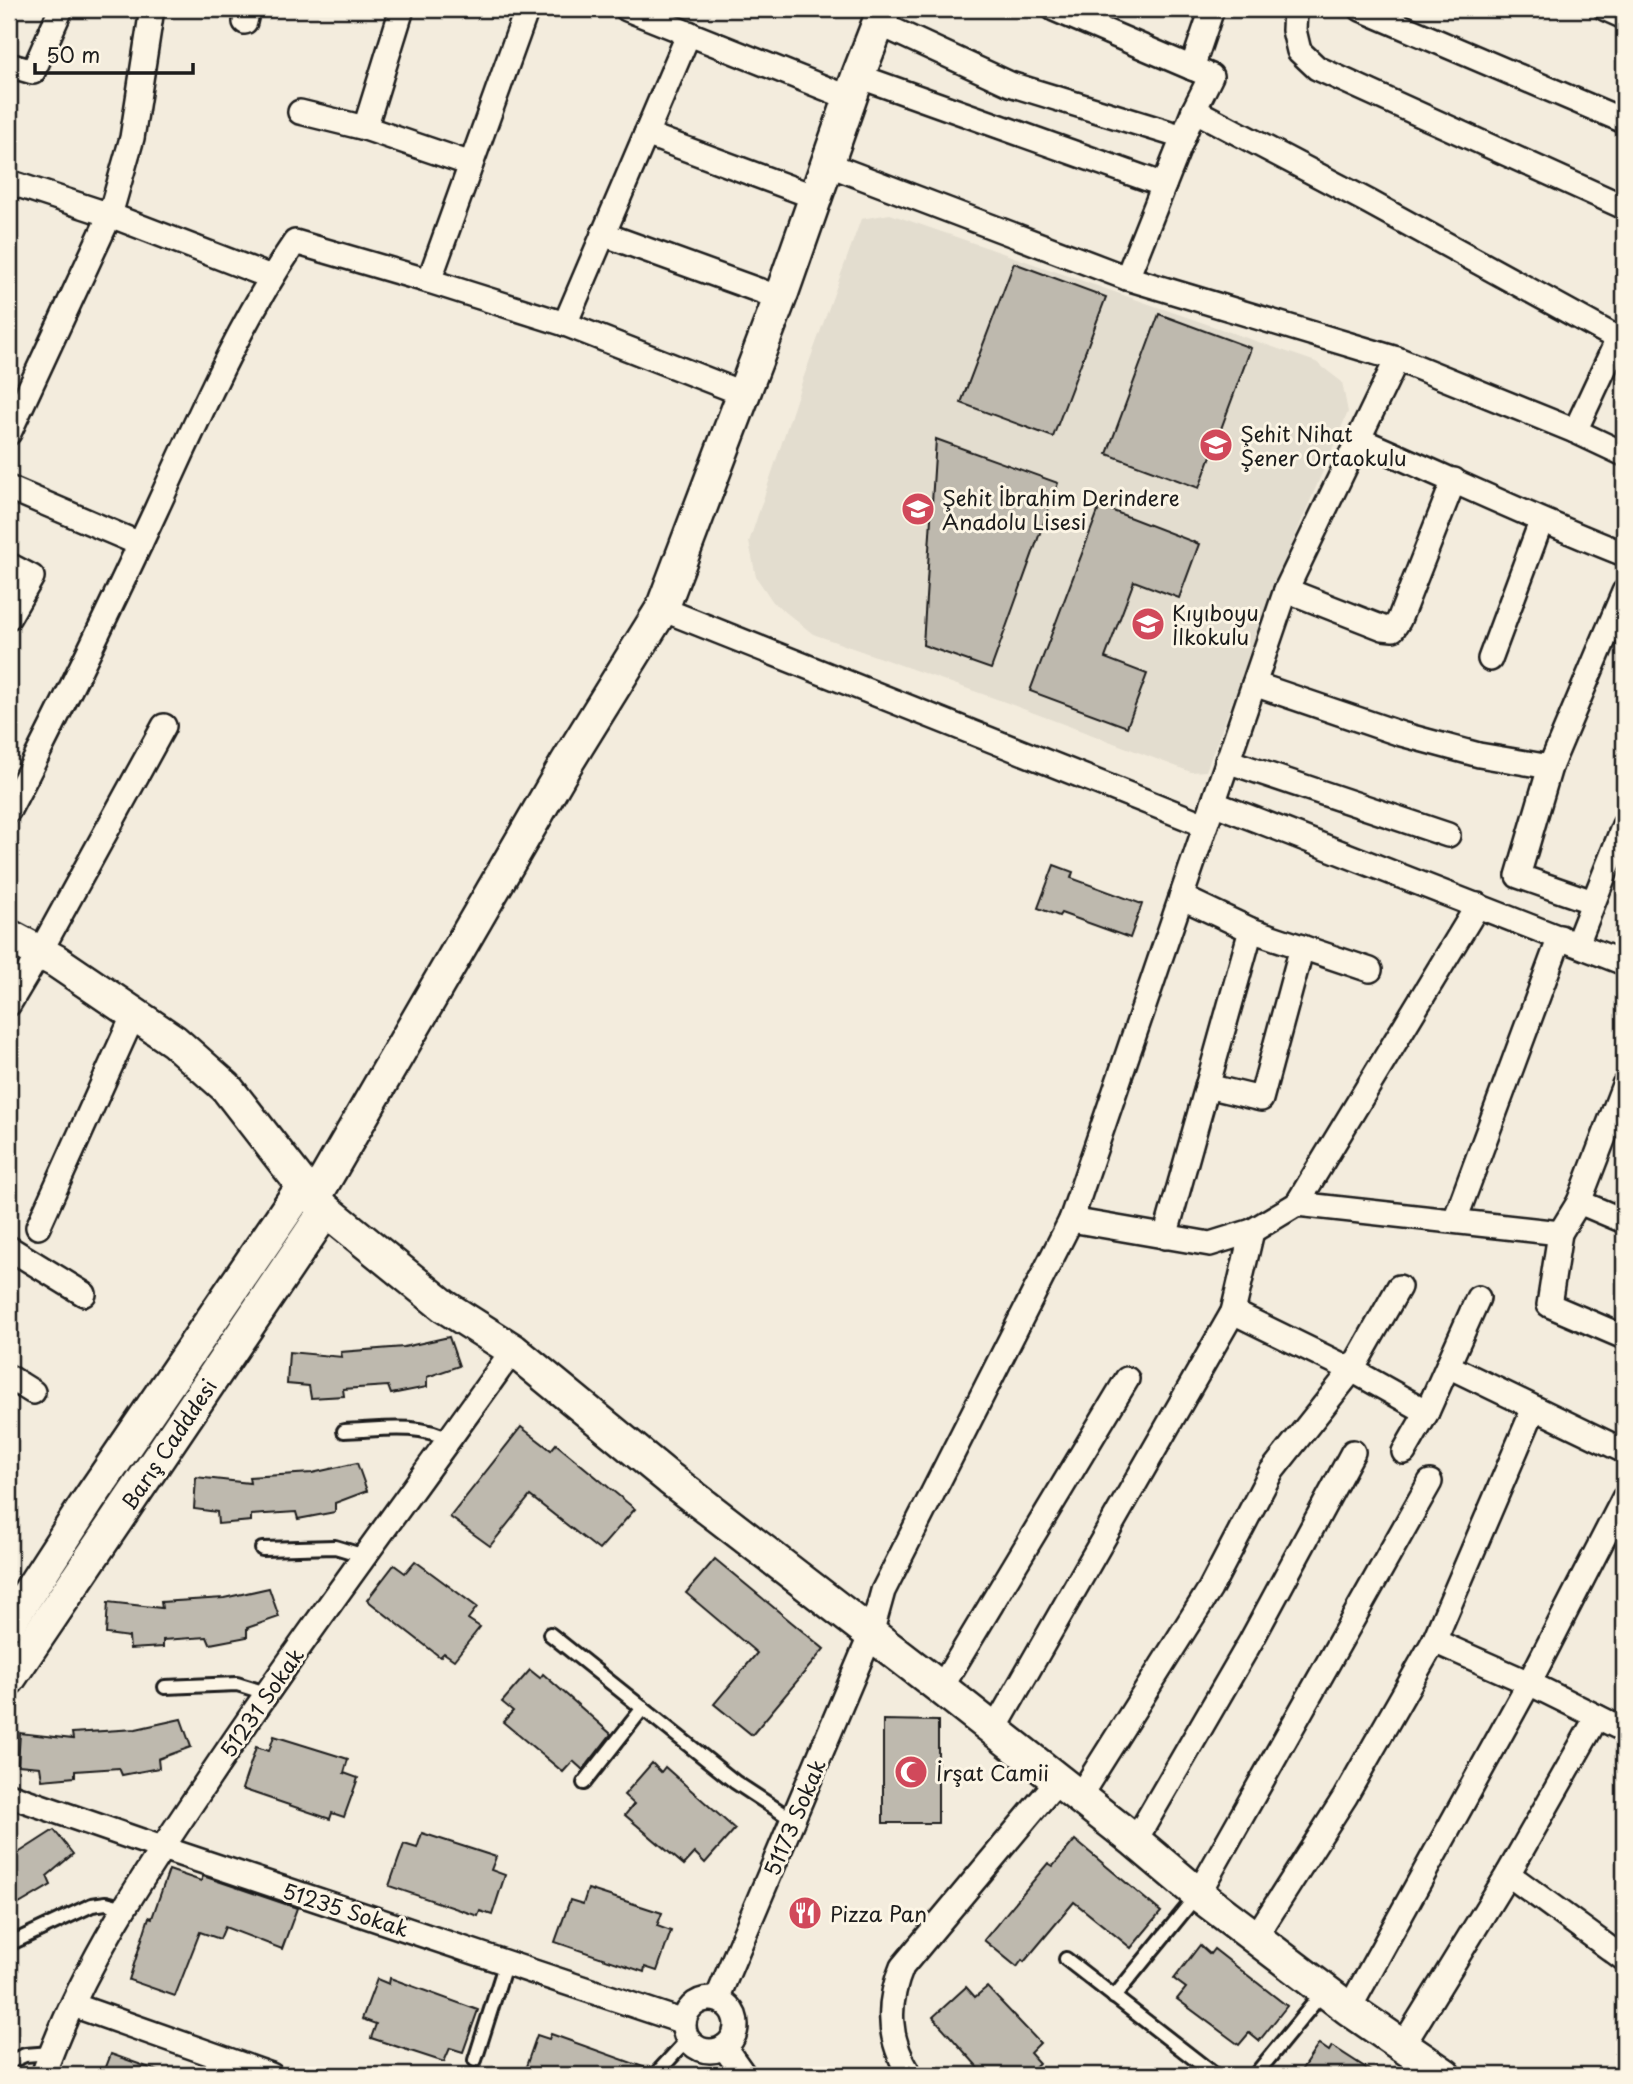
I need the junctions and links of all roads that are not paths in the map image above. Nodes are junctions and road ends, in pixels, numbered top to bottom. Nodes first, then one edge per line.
1 (61, 9) edge
2 (152, 9) edge
3 (402, 9) edge
4 (527, 9) edge
5 (627, 9) edge
6 (1054, 9) edge
7 (1212, 9) edge
8 (1295, 9) edge
9 (1361, 9) edge
10 (1606, 9) edge
11 (881, 16) edge
12 (1624, 17) edge
13 (689, 33) junction
14 (9, 65) edge
15 (1192, 68) junction
16 (854, 87) junction
17 (1194, 110) junction
18 (300, 112) dead end
19 (1624, 121) edge
20 (365, 128) junction
21 (646, 134) junction
22 (1183, 136) junction
23 (471, 164) junction
24 (827, 164) junction
25 (9, 182) edge
26 (1164, 185) junction
27 (815, 198) junction
28 (1624, 206) edge
29 (110, 215) junction
30 (603, 234) junction
31 (271, 277) junction
32 (1127, 278) junction
33 (429, 281) junction
34 (780, 298) junction
35 (565, 324) junction
36 (1621, 340) edge
37 (1397, 359) junction
38 (744, 394) junction
39 (1575, 431) junction
40 (9, 433) edge
41 (1358, 439) junction
42 (1624, 454) edge
43 (1454, 480) junction
44 (9, 488) edge
45 (1541, 522) junction
46 (140, 544) junction
47 (1624, 554) edge
48 (9, 565) edge
49 (1286, 590) junction
50 (1624, 592) edge
51 (662, 609) junction
52 (9, 617) edge
53 (1490, 659) dead end
54 (1254, 684) junction
55 (164, 726) dead end
56 (1227, 761) junction
57 (1550, 767) junction
58 (9, 810) edge
59 (1209, 814) junction
60 (1624, 825) edge
61 (1448, 835) dead end
62 (1181, 897) junction
63 (1593, 902) junction
64 (1478, 905) junction
65 (1251, 930) junction
66 (9, 936) edge
67 (1568, 940) junction
68 (1303, 947) junction
69 (40, 953) junction
70 (1624, 963) edge
71 (1370, 970) dead end
72 (9, 1004) edge
73 (134, 1014) junction
74 (1207, 1086) junction
75 (1623, 1091) edge
76 (315, 1198) junction
77 (1579, 1202) junction
78 (1297, 1204) junction
79 (1071, 1220) junction
80 (1455, 1220) junction
81 (1624, 1221) edge
82 (38, 1227) dead end
83 (1252, 1231) junction
84 (1560, 1233) junction
85 (1165, 1237) junction
86 (9, 1248) edge
87 (1399, 1287) dead end
88 (84, 1294) dead end
89 (1478, 1298) dead end
90 (1233, 1312) junction
91 (1624, 1337) edge
92 (513, 1350) junction
93 (1448, 1366) junction
94 (1352, 1370) junction
95 (9, 1377) edge
96 (1127, 1379) dead end
97 (33, 1392) dead end
98 (1534, 1408) junction
99 (1427, 1412) junction
100 (344, 1431) dead end
101 (450, 1440) junction
102 (1624, 1451) edge
103 (1353, 1452) dead end
104 (1404, 1452) dead end
105 (1430, 1482) dead end
106 (1624, 1498) edge
107 (262, 1549) dead end
108 (365, 1556) junction
109 (9, 1623) edge
110 (550, 1634) dead end
111 (871, 1634) junction
112 (1434, 1641) junction
113 (9, 1679) edge
114 (1529, 1683) junction
115 (165, 1687) dead end
116 (941, 1688) junction
117 (266, 1693) junction
118 (643, 1708) junction
119 (1597, 1717) junction
120 (994, 1730) junction
121 (1624, 1730) edge
122 (584, 1783) dead end
123 (1068, 1789) junction
124 (9, 1795) edge
125 (793, 1820) junction
126 (1135, 1841) junction
127 (162, 1848) junction
128 (1508, 1874) junction
129 (1198, 1894) junction
130 (125, 1908) junction
131 (1255, 1938) junction
132 (9, 1944) edge
133 (1066, 1959) dead end
134 (1624, 1959) edge
135 (506, 1962) junction
136 (1114, 1997) junction
137 (717, 1999) junction
138 (1336, 2000) junction
139 (72, 2005) junction
140 (686, 2030) junction
141 (724, 2047) junction
142 (1402, 2047) junction
143 (51, 2053) junction
144 (475, 2060) dead end
145 (9, 2062) edge
146 (43, 2075) edge
147 (271, 2075) edge
148 (655, 2075) edge
149 (744, 2075) edge
150 (911, 2075) edge
151 (1215, 2075) edge
152 (1255, 2075) edge
153 (1445, 2075) edge

1 - 14 street
2 - 29 street
3 - 20 street
4 - 23 street
5 - 13 street
6 - 15 street
7 - 15 street
8 - 28 street
9 - 19 street
10 - 12 street
11 - 16 main road
11 - 22 street
13 - 16 street
13 - 21 street
15 - 17 street
16 - 24 main road
16 - 26 street
17 - 22 street
17 - 36 street
18 - 20 street
20 - 23 street
21 - 27 street
21 - 30 street
22 - 26 street
23 - 33 street
24 - 27 main road
24 - 32 street
25 - 29 street
26 - 32 street
27 - 34 main road
29 - 31 street
29 - 40 street
30 - 34 street
30 - 35 street
31 - 33 street
31 - 46 street
32 - 37 street
33 - 35 street
34 - 38 main road
35 - 38 street
36 - 39 street
37 - 39 street
37 - 41 street, 51173 Sokak
38 - 51 main road
39 - 42 street
41 - 43 street
41 - 49 street, 51173 Sokak
43 - 45 street
43 - 49 street
44 - 46 street
45 - 47 street
45 - 53 street
46 - 58 street
48 - 52 street
49 - 54 street, 51173 Sokak
50 - 57 street
51 - 59 street
51 - 76 main road
54 - 56 street, 51173 Sokak
54 - 57 street
55 - 69 street
56 - 59 street, 51173 Sokak
56 - 61 street
57 - 63 street
59 - 62 street, 51173 Sokak
59 - 64 street
60 - 63 street
62 - 65 street
62 - 79 street, 51173 Sokak
63 - 67 street
64 - 67 street
64 - 78 street
65 - 68 street
65 - 74 street
66 - 69 main road
67 - 70 street
67 - 80 street
68 - 71 street
68 - 74 street
69 - 72 street
69 - 73 main road
73 - 76 main road
73 - 82 street
74 - 85 street
75 - 77 street
76 - 92 main road
76 - 109 main road, Barış Cadddesi
76 - 113 main road, Barış Cadddesi
77 - 81 street
77 - 84 street
78 - 80 street
78 - 83 street
79 - 85 street
79 - 111 street, 51173 Sokak
80 - 84 street
83 - 85 street
83 - 90 street
84 - 91 street
86 - 88 street
87 - 94 street
89 - 93 street
90 - 94 street
90 - 120 street
92 - 101 street, 51231 Sokak
92 - 111 main road
93 - 98 street
93 - 99 street
94 - 99 street
94 - 123 street
95 - 97 street
96 - 116 street
98 - 102 street
98 - 112 street
99 - 104 street
100 - 101 lane
101 - 108 street, 51231 Sokak
103 - 126 street
105 - 129 street
106 - 114 street
107 - 108 lane
108 - 117 street, 51231 Sokak
110 - 118 lane
111 - 116 main road
111 - 125 street, 51173 Sokak
112 - 114 street
112 - 131 street
114 - 119 street
114 - 138 street
115 - 117 lane
116 - 120 main road
117 - 127 street, 51231 Sokak
118 - 122 lane
118 - 125 lane
119 - 121 street
119 - 128 street
120 - 123 main road
123 - 126 main road
123 - 150 street
124 - 127 street, 51235 Sokak
125 - 137 street, 51173 Sokak
126 - 129 main road
127 - 130 street, 51231 Sokak
127 - 135 street, 51235 Sokak
128 - 134 street
128 - 142 street
129 - 131 main road
129 - 136 lane
130 - 132 lane
130 - 139 street, 51231 Sokak
131 - 138 main road
133 - 136 lane
135 - 140 street, 51235 Sokak
135 - 144 lane
136 - 151 lane
137 - 140 street
137 - 141 street
138 - 142 main road
138 - 152 lane
139 - 143 street, 51231 Sokak
139 - 147 street
140 - 141 street
140 - 148 lane
141 - 149 street
142 - 153 main road
143 - 145 lane
143 - 146 street, 51231 Sokak

